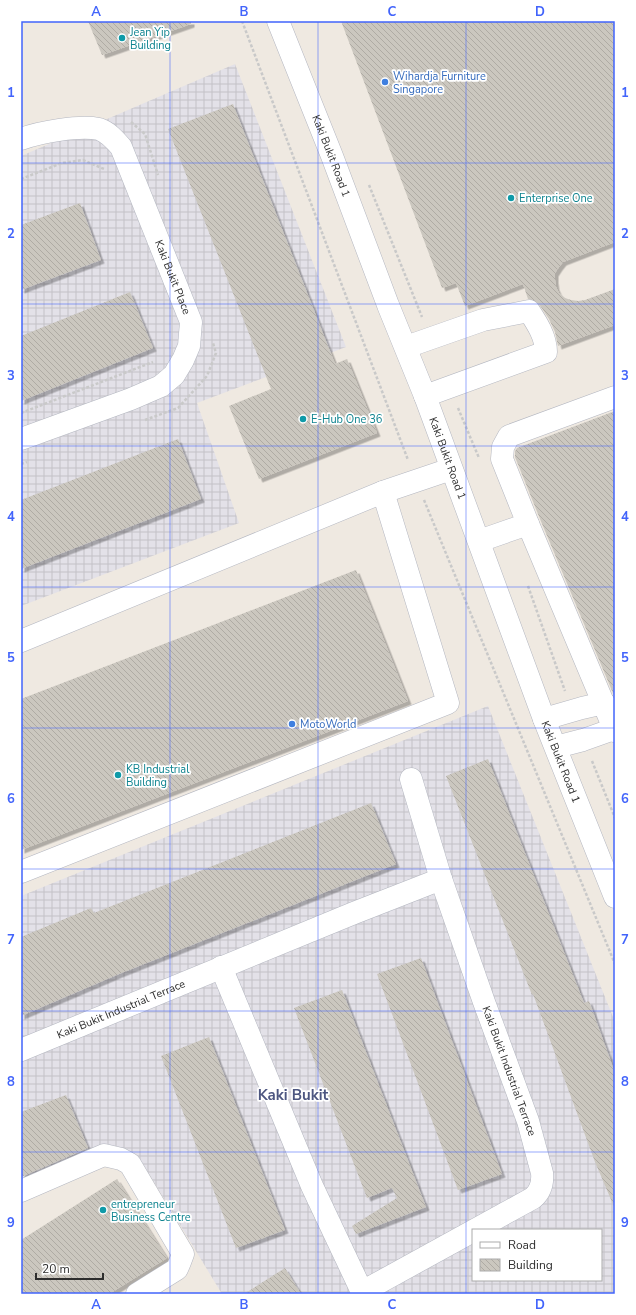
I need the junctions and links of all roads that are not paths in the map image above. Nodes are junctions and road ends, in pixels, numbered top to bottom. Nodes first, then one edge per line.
1 (278, 21) edge
2 (21, 139) edge
3 (406, 347) junction
4 (425, 396) junction
5 (615, 397) edge
6 (21, 439) edge
7 (451, 469) junction
8 (383, 492) junction
9 (528, 524) junction
10 (479, 541) junction
11 (21, 641) edge
12 (604, 703) junction
13 (544, 719) junction
14 (615, 730) edge
15 (556, 748) junction
16 (411, 778) dead end
17 (21, 872) edge
18 (441, 879) junction
19 (615, 897) edge
20 (221, 967) junction
21 (21, 1050) edge
22 (21, 1191) edge
23 (478, 1229) edge
24 (472, 1232) edge
25 (363, 1293) edge
26 (137, 1294) edge

1 - 3 street, Kaki Bukit Road 1
2 - 6 street, Kaki Bukit Place
3 - 4 street, Kaki Bukit Road 1
3 - 4 street
4 - 7 street, Kaki Bukit Road 1
5 - 9 street
7 - 8 street
7 - 10 street, Kaki Bukit Road 1
8 - 11 street
8 - 17 street
9 - 10 street
9 - 12 street
10 - 13 street, Kaki Bukit Road 1
12 - 13 street
12 - 14 street
13 - 15 street, Kaki Bukit Road 1
14 - 15 street
15 - 19 street, Kaki Bukit Road 1
16 - 18 street, Kaki Bukit Industrial Terrace
18 - 20 street, Kaki Bukit Industrial Terrace
18 - 23 street, Kaki Bukit Industrial Terrace
20 - 21 street, Kaki Bukit Industrial Terrace
20 - 25 street, Kaki Bukit Industrial Terrace
22 - 26 street
24 - 25 street, Kaki Bukit Industrial Terrace

